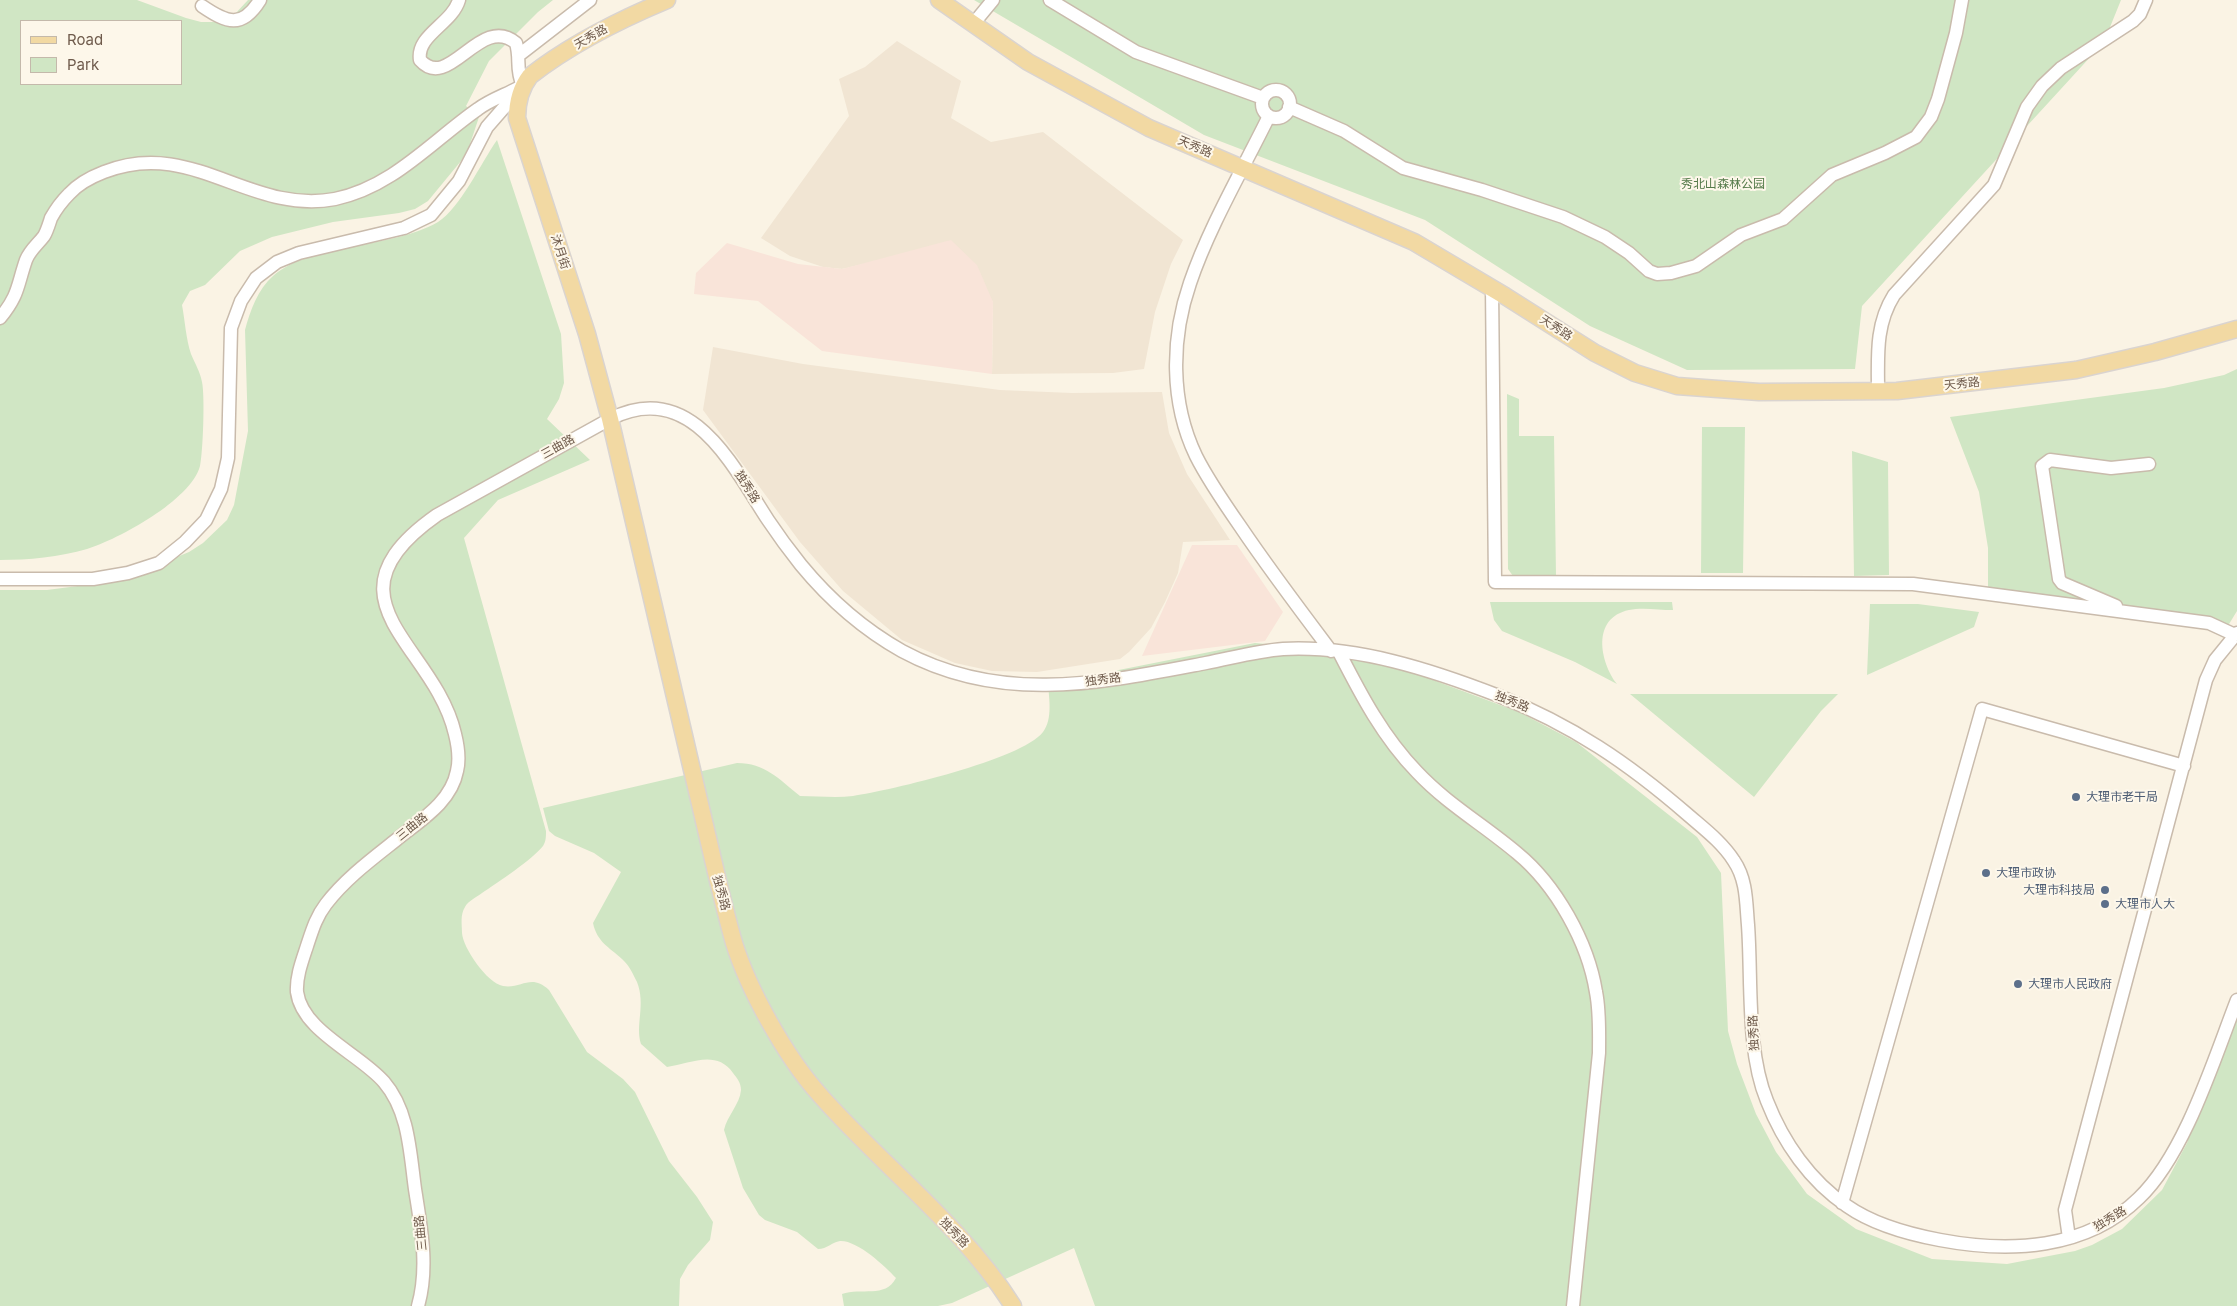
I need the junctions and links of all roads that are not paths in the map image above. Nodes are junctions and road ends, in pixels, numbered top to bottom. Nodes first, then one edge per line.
1 (459, 0) edge
2 (590, 0) edge
3 (666, 0) edge
4 (939, 0) edge
5 (993, 0) edge
6 (1050, 0) edge
7 (1962, 0) edge
8 (2146, 0) edge
9 (260, 1) edge
10 (202, 6) dead end
11 (974, 23) junction
12 (519, 55) junction
13 (523, 86) junction
14 (1263, 98) junction
15 (1289, 107) junction
16 (1269, 116) junction
17 (1244, 168) junction
18 (1492, 288) junction
19 (0, 318) edge
20 (2237, 329) edge
21 (1878, 391) junction
22 (610, 419) junction
23 (2149, 464) dead end
24 (0, 580) edge
25 (2137, 614) junction
26 (2236, 634) edge
27 (1335, 651) junction
28 (2184, 766) junction
29 (2237, 1000) edge
30 (1842, 1203) junction
31 (2069, 1238) junction
32 (418, 1306) edge
33 (1013, 1306) edge
34 (1573, 1306) edge

1 - 12 street
2 - 12 street
3 - 13 main road, 天秀路
4 - 11 main road, 天秀路
5 - 11 street
6 - 14 street
7 - 15 street
8 - 21 street
9 - 10 street
11 - 17 main road, 天秀路
12 - 13 street
13 - 19 street
13 - 22 main road, 沐月街
13 - 24 street
14 - 15 street
14 - 16 street
15 - 16 street
16 - 17 street
17 - 18 main road, 天秀路
17 - 27 street
18 - 21 main road, 天秀路
18 - 25 street
20 - 21 main road, 天秀路
22 - 27 street, 独秀路
22 - 32 street, 三曲路
22 - 33 main road, 独秀路
23 - 25 street
25 - 26 street
26 - 28 street
27 - 30 street, 独秀路
27 - 34 street
28 - 30 street
28 - 31 street
29 - 31 street, 独秀路
30 - 31 street, 独秀路

